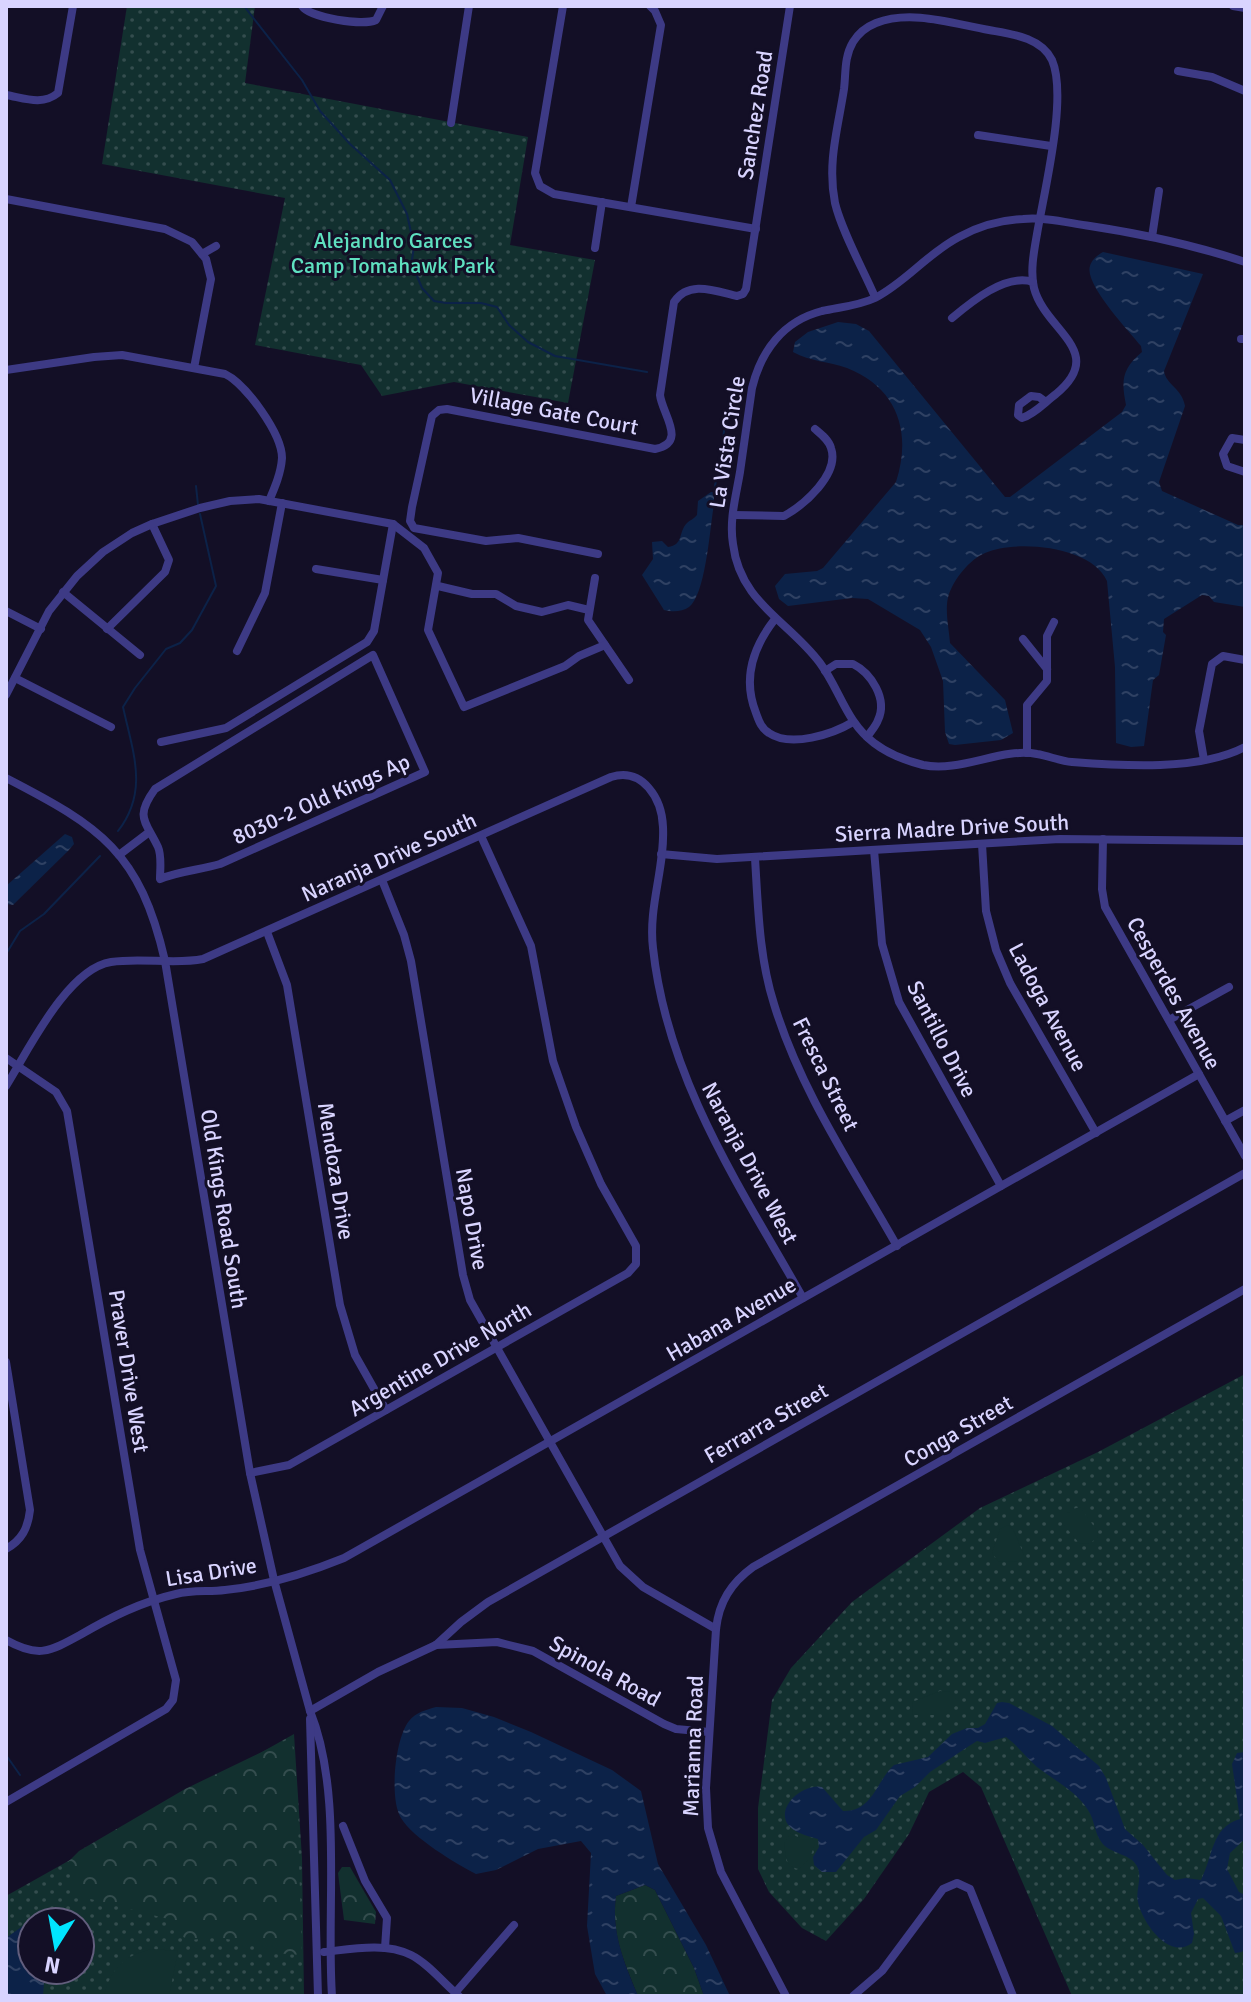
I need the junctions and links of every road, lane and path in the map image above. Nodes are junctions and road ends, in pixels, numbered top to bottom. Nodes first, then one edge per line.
1 (73, 6) edge
2 (383, 6) edge
3 (469, 6) edge
4 (650, 6) edge
5 (790, 6) edge
6 (1233, 6) edge
7 (562, 7) edge
8 (303, 8) edge
9 (1245, 8) edge
10 (1178, 71) dead end
11 (1245, 91) edge
12 (6, 95) edge
13 (451, 123) dead end
14 (978, 135) dead end
15 (1051, 146) junction
16 (1159, 191) dead end
17 (6, 199) edge
18 (602, 202) junction
19 (631, 207) junction
20 (1040, 218) junction
21 (756, 229) junction
22 (1152, 237) junction
23 (216, 246) dead end
24 (595, 248) dead end
25 (202, 254) junction
26 (1245, 262) edge
27 (1033, 282) junction
28 (875, 297) junction
29 (952, 318) dead end
30 (194, 368) junction
31 (6, 370) edge
32 (1046, 402) dead end
33 (815, 429) dead end
34 (1245, 440) edge
35 (1245, 472) edge
36 (269, 501) junction
37 (282, 503) junction
38 (733, 515) junction
39 (152, 524) junction
40 (393, 524) junction
41 (598, 554) dead end
42 (316, 569) dead end
43 (595, 578) dead end
44 (383, 580) junction
45 (438, 586) junction
46 (63, 592) junction
47 (589, 610) junction
48 (6, 611) edge
49 (775, 619) junction
50 (1054, 622) dead end
51 (41, 629) junction
52 (107, 629) junction
53 (1023, 639) dead end
54 (605, 645) junction
55 (237, 651) dead end
56 (140, 655) dead end
57 (1245, 660) edge
58 (1047, 669) junction
59 (825, 671) junction
60 (15, 678) junction
61 (629, 680) dead end
62 (6, 695) edge
63 (853, 722) junction
64 (111, 727) dead end
65 (867, 737) junction
66 (161, 742) dead end
67 (1245, 747) edge
68 (1027, 753) junction
69 (1204, 760) junction
70 (625, 774) joint
71 (6, 778) edge
72 (148, 833) junction
73 (481, 836) junction
74 (1103, 839) junction
75 (1245, 841) edge
76 (982, 844) junction
77 (874, 850) junction
78 (661, 854) junction
79 (119, 855) junction
80 (755, 858) junction
81 (160, 879) junction
82 (382, 880) junction
83 (142, 890) junction
84 (267, 932) junction
85 (165, 961) junction
86 (1229, 987) dead end
87 (1169, 1020) junction
88 (6, 1058) edge
89 (19, 1066) junction
90 (1199, 1074) junction
91 (6, 1086) edge
92 (1245, 1110) edge
93 (1225, 1121) junction
94 (1096, 1133) junction
95 (1245, 1156) edge
96 (1245, 1173) edge
97 (1001, 1186) junction
98 (897, 1246) junction
99 (1245, 1289) edge
100 (803, 1298) junction
101 (496, 1347) junction
102 (6, 1362) edge
103 (386, 1410) junction
104 (550, 1442) junction
105 (250, 1473) junction
106 (602, 1537) junction
107 (6, 1549) edge
108 (274, 1580) junction
109 (154, 1600) junction
110 (716, 1629) junction
111 (6, 1640) edge
112 (436, 1645) junction
113 (310, 1711) junction
114 (709, 1732) junction
115 (6, 1802) edge
116 (343, 1826) dead end
117 (514, 1925) dead end
118 (385, 1948) junction
119 (329, 1951) junction
120 (316, 1952) junction
121 (457, 1994) edge
122 (318, 1996) edge
123 (332, 1996) edge
124 (786, 1996) edge
125 (853, 1996) edge
126 (1013, 1996) edge

1 - 12 street
2 - 8 street
3 - 13 street
4 - 19 street
5 - 21 street, Sanchez Road
6 - 9 street
7 - 18 street
10 - 11 street
14 - 15 street
15 - 20 street
15 - 28 street
16 - 22 street
17 - 25 street
18 - 19 street
18 - 24 street
19 - 21 street
20 - 22 street, La Vista Circle
20 - 27 street
20 - 28 street, La Vista Circle
21 - 41 street, Village Gate Court
22 - 26 street, La Vista Circle
23 - 25 street
25 - 30 street
27 - 29 street
27 - 32 street
28 - 38 street, La Vista Circle
30 - 31 street
30 - 36 street
33 - 38 street
34 - 35 street
36 - 37 street
36 - 39 street
37 - 40 street
37 - 55 street
38 - 49 street, La Vista Circle
39 - 46 street
39 - 52 street
40 - 44 street
40 - 45 street
42 - 44 street
43 - 47 street
44 - 66 street
45 - 47 street
45 - 54 street
46 - 51 street
46 - 52 street
47 - 54 street
48 - 51 street
49 - 59 street, La Vista Circle
49 - 63 street
50 - 58 street
51 - 60 street
52 - 56 street
53 - 58 street
54 - 61 street
57 - 69 street
58 - 68 street
59 - 63 street
59 - 65 street
60 - 62 street
60 - 64 street
63 - 65 street
65 - 68 street
67 - 69 street
68 - 69 street
70 - 73 street, Naranja Drive South
70 - 78 street, Naranja Drive West
71 - 79 street, Old Kings Road South
72 - 79 street
72 - 81 street, 8030-2 Old Kings Ap
72 - 81 street, 8030-2 Old Kings Ap
73 - 82 street, Naranja Drive South
73 - 101 street, Argentine Drive North
74 - 75 street, Sierra Madre Drive South
74 - 76 street, Sierra Madre Drive South
74 - 87 street, Cesperdes Avenue
76 - 77 street, Sierra Madre Drive South
76 - 94 street, Ladoga Avenue
77 - 80 street, Sierra Madre Drive South
77 - 97 street, Santillo Drive
78 - 80 street, Sierra Madre Drive South
78 - 100 street, Naranja Drive West
79 - 83 street, Old Kings Road South
80 - 98 street, Fresca Street
81 - 83 street
82 - 84 street, Naranja Drive South
82 - 101 street, Napo Drive
83 - 85 street, Old Kings Road South
84 - 85 street, Naranja Drive South
84 - 103 street, Mendoza Drive
85 - 89 street, Naranja Drive South
85 - 105 street, Old Kings Road South
86 - 87 street
87 - 90 street, Cesperdes Avenue
88 - 89 street, Praver Drive West
89 - 91 street, Naranja Drive South
89 - 109 street, Praver Drive West
90 - 93 street, Cesperdes Avenue
90 - 94 street, Habana Avenue
92 - 93 street
93 - 95 street, Cesperdes Avenue
94 - 97 street, Habana Avenue
96 - 106 street, Ferrarra Street
97 - 98 street, Habana Avenue
98 - 100 street, Habana Avenue
99 - 110 street, Conga Street
100 - 104 street, Habana Avenue
101 - 103 street, Argentine Drive North
101 - 104 street, Napo Drive
102 - 107 street
103 - 105 street, Argentine Drive North
104 - 106 street, Napo Drive
104 - 108 street, Habana Avenue
105 - 108 street, Old Kings Road South
106 - 110 street
106 - 112 street, Ferrarra Street
108 - 109 street, Lisa Drive
108 - 113 street, Old Kings Road South
109 - 111 street, Lisa Drive
109 - 115 street, Praver Drive West
110 - 114 street, Marianna Road
112 - 113 street, Ferrarra Street
112 - 114 street, Spinola Road
113 - 119 street, Old Kings Road South
113 - 120 street, Old Kings Road South
114 - 124 street, Marianna Road
116 - 118 street
117 - 121 street
118 - 119 street
118 - 121 street
119 - 120 street
119 - 123 street, Old Kings Road South
120 - 122 street, Old Kings Road South
125 - 126 street

